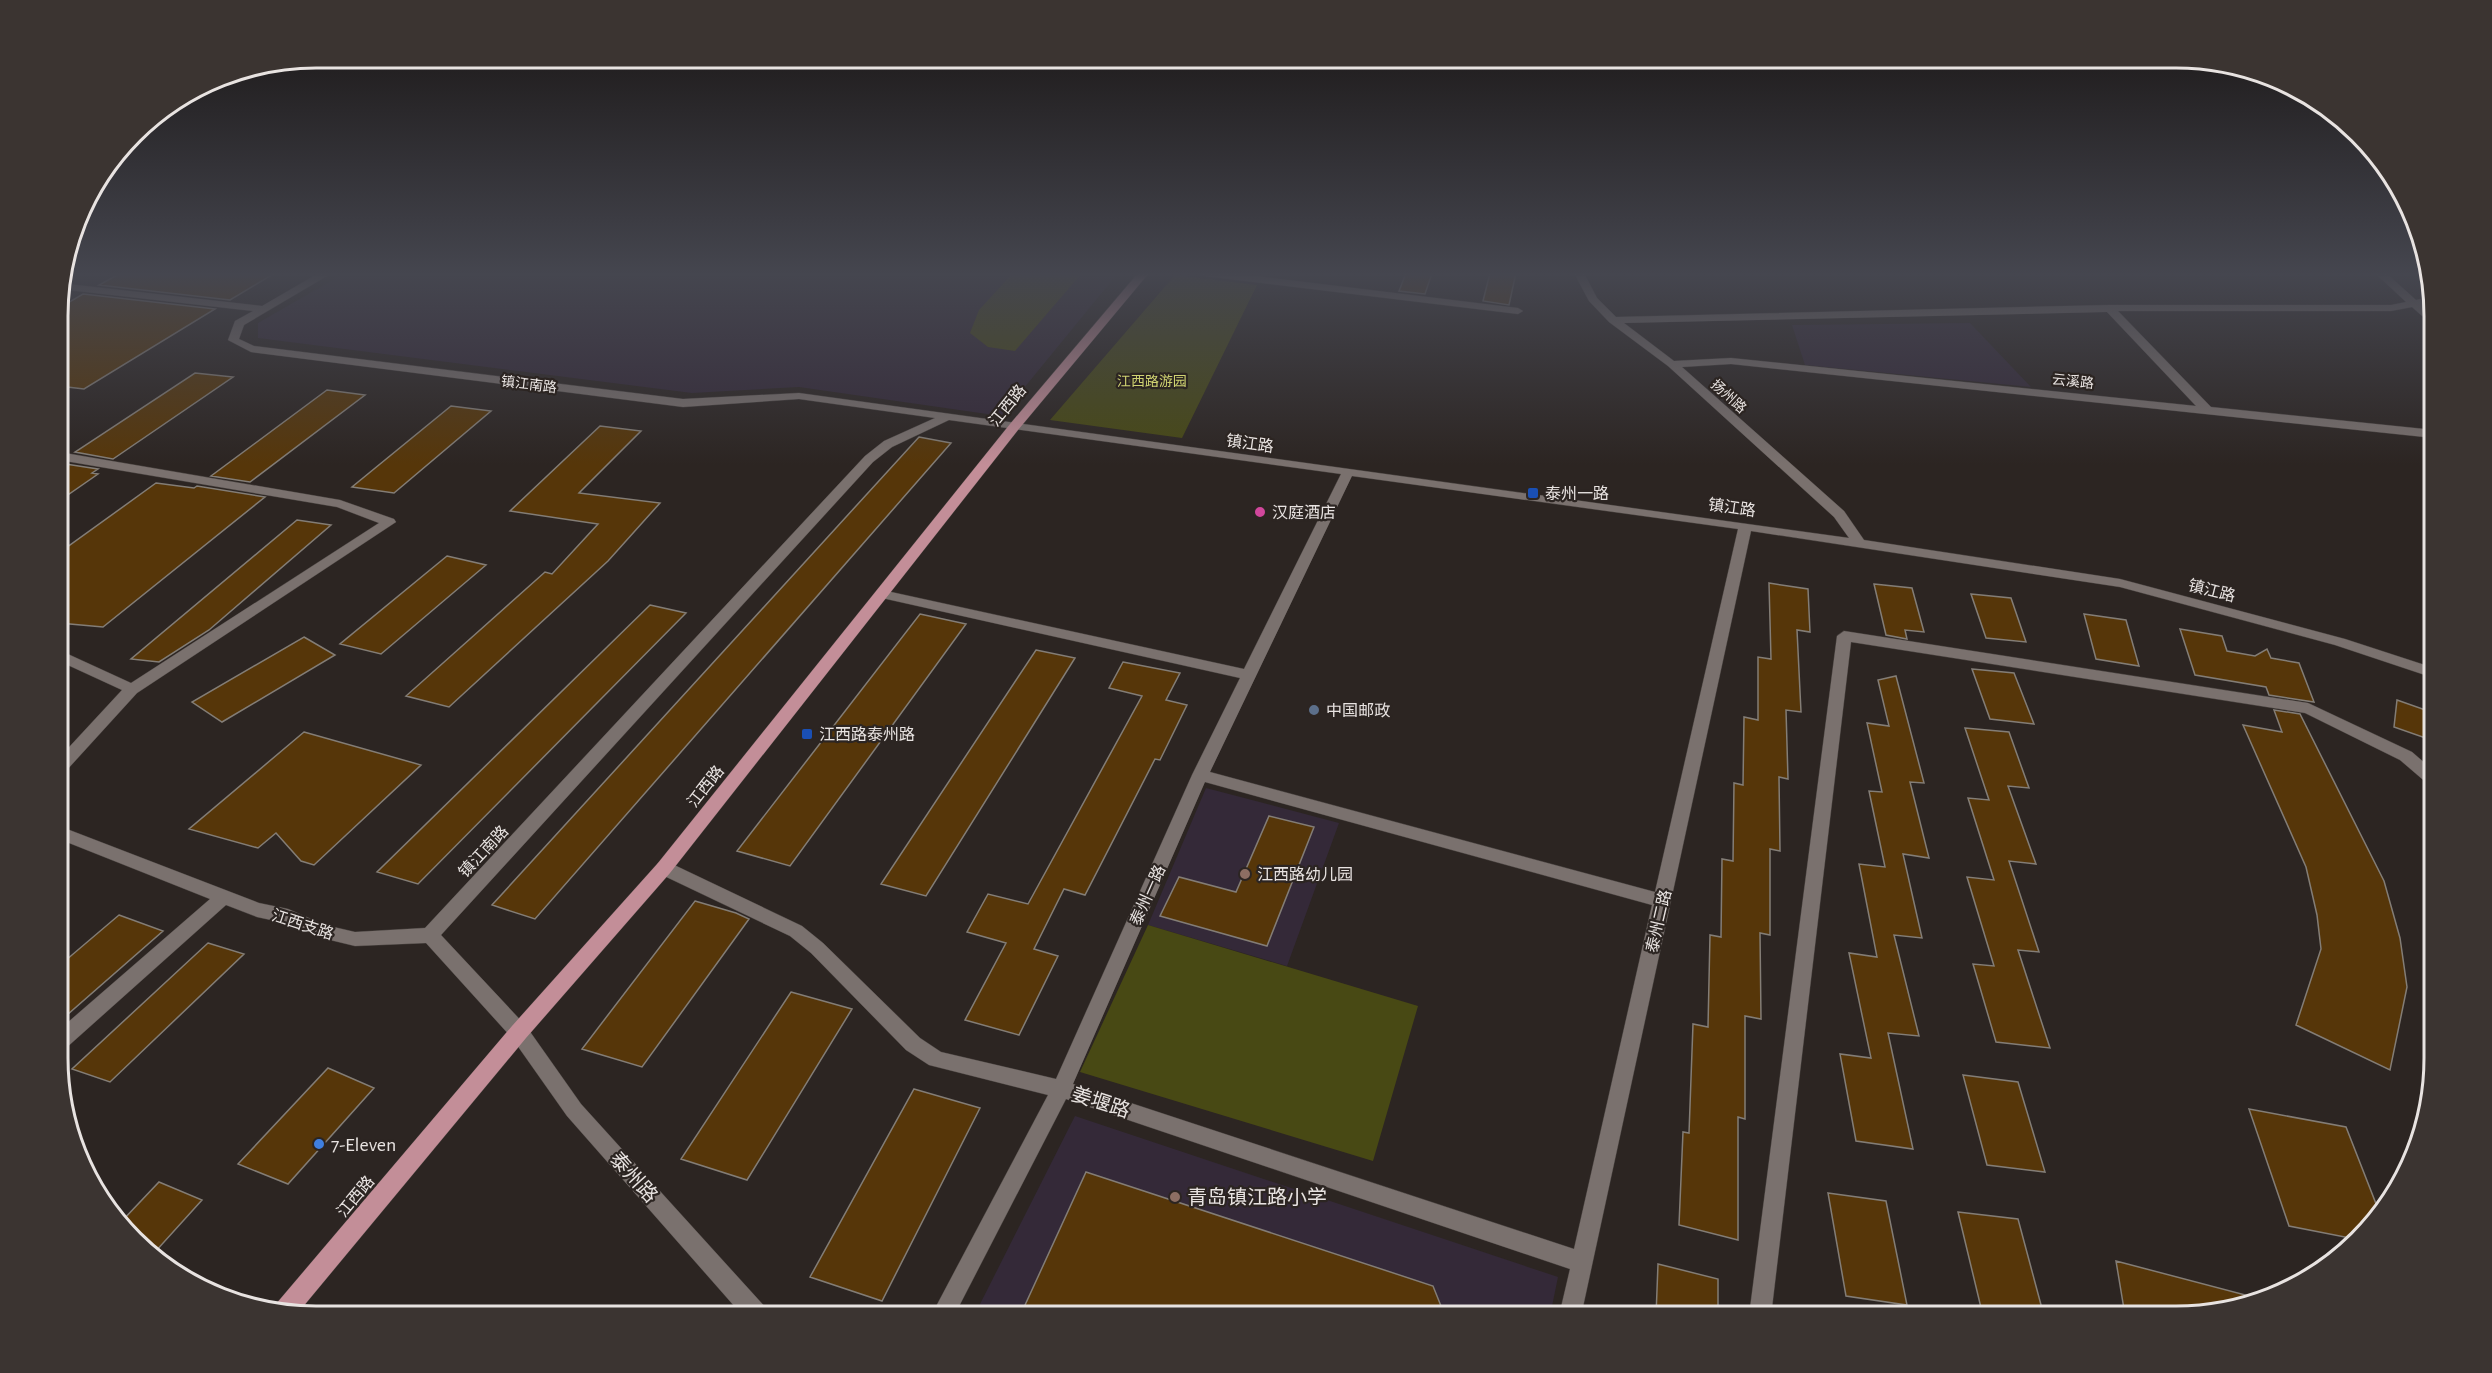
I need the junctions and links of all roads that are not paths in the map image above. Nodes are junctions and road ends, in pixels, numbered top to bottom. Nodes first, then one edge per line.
1 (234, 337) edge
2 (1090, 337) edge
3 (1636, 337) edge
4 (2137, 337) edge
5 (1672, 364) junction
6 (2207, 410) junction
7 (945, 417) junction
8 (1014, 427) junction
9 (2424, 433) edge
10 (68, 458) edge
11 (1348, 472) junction
12 (1745, 526) junction
13 (1859, 543) junction
14 (882, 594) junction
15 (68, 660) edge
16 (2424, 670) edge
17 (1249, 675) junction
18 (132, 688) junction
19 (68, 758) edge
20 (2424, 771) edge
21 (1200, 775) junction
22 (68, 836) edge
23 (664, 868) junction
24 (225, 897) junction
25 (1662, 901) junction
26 (430, 934) junction
27 (519, 1032) junction
28 (68, 1034) edge
29 (1061, 1089) junction
30 (1582, 1262) junction
31 (291, 1304) edge
32 (749, 1306) edge
33 (947, 1306) edge
34 (1572, 1306) edge
35 (1761, 1306) edge

1 - 7 street, 镇江南路
2 - 8 main road, 江西路
3 - 5 street, 扬州路
4 - 6 street
5 - 6 street, 云溪路
5 - 13 street, 扬州路
6 - 9 street, 云溪路
7 - 8 street, 镇江南路
7 - 26 street, 镇江南路
8 - 11 street, 镇江路
8 - 14 main road, 江西路
10 - 18 street
11 - 12 street, 镇江路
11 - 17 street, 泰州一路
12 - 13 street, 镇江路
12 - 25 street, 泰州二路
13 - 16 street, 镇江路
14 - 17 street
14 - 23 main road, 江西路
15 - 18 street
17 - 21 street, 泰州一路
18 - 19 street
20 - 35 street
21 - 25 street
21 - 29 street, 泰州一路
22 - 24 street, 江西支路
23 - 27 main road, 江西路
23 - 29 street, 姜堰路
24 - 26 street, 江西支路
24 - 28 street
25 - 30 street, 泰州二路
26 - 27 street
27 - 31 main road, 江西路
27 - 32 street, 泰州路
29 - 30 street, 姜堰路
29 - 33 street, 泰州一路
30 - 34 street, 泰州二路

